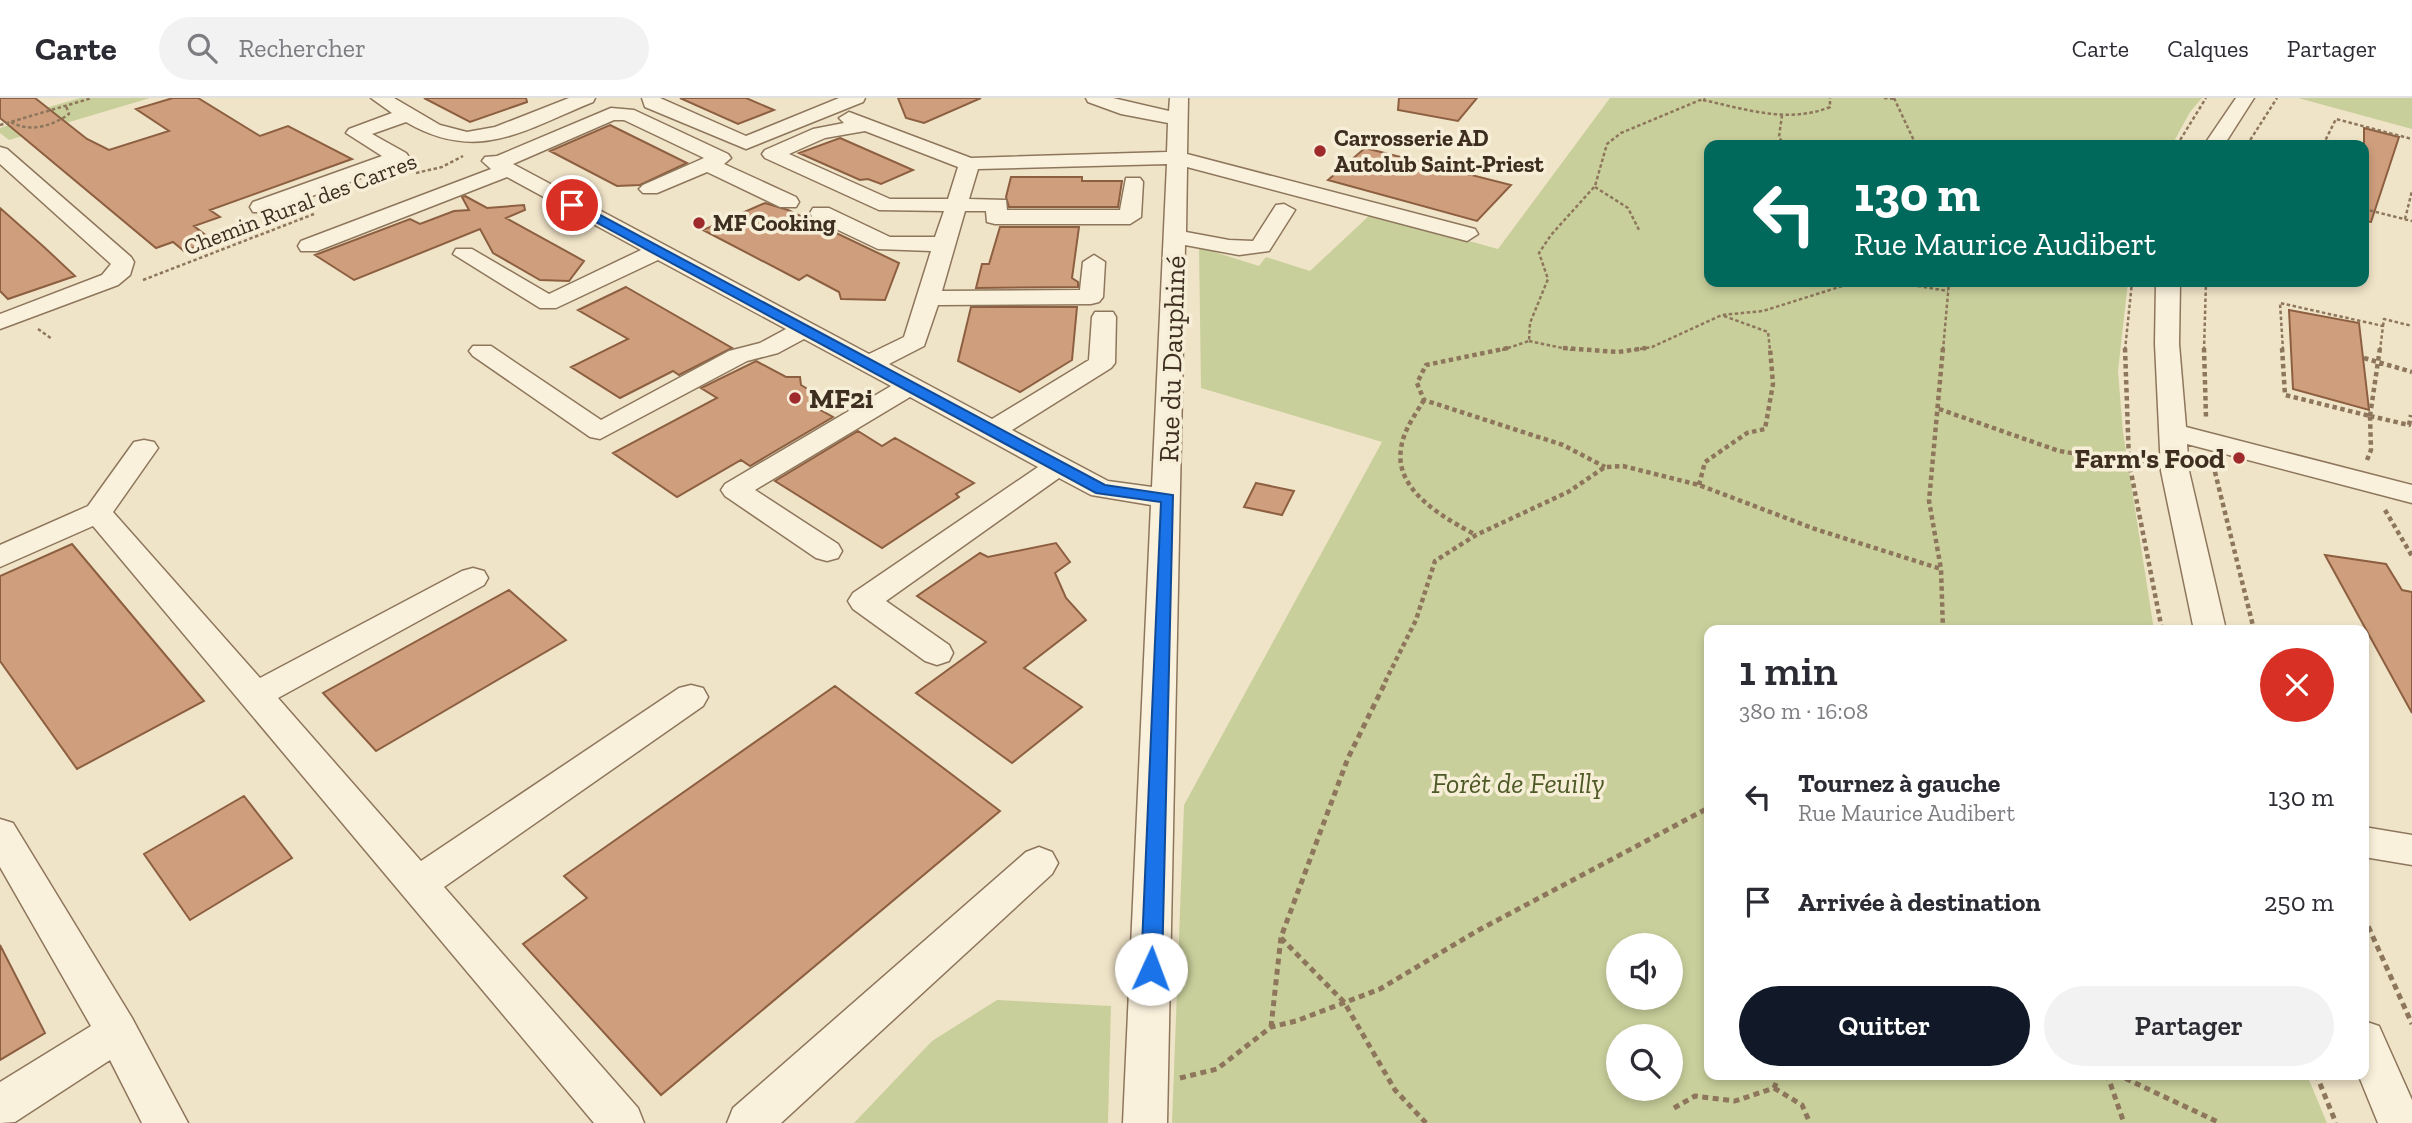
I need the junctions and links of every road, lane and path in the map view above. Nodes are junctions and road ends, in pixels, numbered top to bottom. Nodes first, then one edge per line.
1 (92, 98) edge
2 (380, 98) edge
3 (586, 98) edge
4 (651, 98) edge
5 (856, 98) edge
6 (1096, 98) edge
7 (1830, 98) edge
8 (1884, 98) edge
9 (2206, 98) edge
10 (2245, 98) edge
11 (2277, 98) edge
12 (1704, 99) edge
13 (1894, 99) edge
14 (65, 106) junction
15 (829, 109) junction
16 (1180, 109) edge
17 (408, 114) junction
18 (1782, 115) junction
19 (11, 121) junction
20 (0, 125) edge
21 (867, 125) junction
22 (2412, 139) edge
23 (1781, 140) edge
24 (1914, 140) edge
25 (2180, 140) edge
26 (2217, 140) edge
27 (2250, 140) edge
28 (2326, 140) edge
29 (0, 153) edge
30 (1178, 158) junction
31 (492, 162) junction
32 (707, 164) junction
33 (969, 164) junction
34 (406, 176) dead end
35 (1133, 182) dead end
36 (1595, 187) junction
37 (650, 189) dead end
38 (2412, 191) edge
39 (788, 202) dead end
40 (956, 205) junction
41 (261, 207) dead end
42 (322, 210) dead end
43 (1284, 210) dead end
44 (2369, 210) edge
45 (821, 213) dead end
46 (2405, 219) junction
47 (2412, 221) edge
48 (1640, 232) dead end
49 (1467, 234) dead end
50 (1176, 238) junction
51 (945, 244) junction
52 (309, 246) dead end
53 (658, 251) junction
54 (464, 254) dead end
55 (1094, 262) dead end
56 (141, 281) dead end
57 (1839, 287) edge
58 (1924, 287) edge
59 (1948, 287) edge
60 (2131, 287) edge
61 (2168, 287) edge
62 (1948, 291) junction
63 (928, 298) junction
64 (1722, 315) junction
65 (1104, 317) dead end
66 (46, 321) dead end
67 (0, 322) edge
68 (2384, 326) junction
69 (2412, 326) edge
70 (803, 330) junction
71 (52, 340) dead end
72 (1529, 341) junction
73 (482, 351) dead end
74 (2364, 358) dead end
75 (2378, 362) junction
76 (867, 365) junction
77 (2412, 372) edge
78 (908, 387) junction
79 (1424, 400) junction
80 (1939, 409) junction
81 (2411, 415) edge
82 (2370, 417) junction
83 (991, 431) junction
84 (2171, 431) junction
85 (144, 448) dead end
86 (2367, 458) dead end
87 (2129, 462) junction
88 (1058, 466) junction
89 (1605, 467) junction
90 (1699, 485) junction
91 (2412, 494) edge
92 (1168, 498) junction
93 (98, 513) junction
94 (1476, 535) junction
95 (827, 551) dead end
96 (0, 556) edge
97 (1941, 569) junction
98 (473, 578) dead end
99 (1943, 625) edge
100 (2161, 625) edge
101 (2209, 625) edge
102 (937, 653) dead end
103 (256, 695) junction
104 (691, 697) dead end
105 (1704, 810) edge
106 (0, 834) edge
107 (2369, 843) edge
108 (2412, 850) edge
109 (1039, 863) dead end
110 (418, 884) junction
111 (2369, 928) edge
112 (1281, 937) junction
113 (1344, 1002) junction
114 (2412, 1024) edge
115 (1270, 1027) junction
116 (117, 1032) junction
117 (2369, 1052) edge
118 (1147, 1079) junction
119 (1777, 1080) edge
120 (2109, 1080) edge
121 (2129, 1080) edge
122 (2318, 1080) edge
123 (1774, 1088) junction
124 (0, 1107) edge
125 (1674, 1108) dead end
126 (166, 1123) edge
127 (621, 1123) edge
128 (749, 1123) edge
129 (1145, 1123) edge
130 (1426, 1123) edge
131 (1810, 1123) edge
132 (2124, 1123) edge
133 (2220, 1123) edge
134 (2336, 1123) edge
135 (2400, 1123) edge

1 - 14 path
2 - 17 street
3 - 17 street
4 - 15 street
5 - 15 street
6 - 16 street
7 - 18 path
8 - 13 path
9 - 25 path
10 - 26 street
11 - 27 path
12 - 18 path
12 - 36 path
13 - 24 path
14 - 19 path
14 - 19 path
15 - 21 street
16 - 30 street, Rue du Dauphiné
17 - 41 street
18 - 23 path
19 - 20 path
21 - 33 street
21 - 40 street
22 - 28 path
29 - 67 street
30 - 33 street
30 - 49 street
30 - 50 street, Rue du Dauphiné
31 - 32 street
31 - 34 path, Chemin Rural des Carres
31 - 52 street
31 - 53 street
32 - 37 street
32 - 39 street
33 - 40 street
35 - 40 street
36 - 48 path
36 - 72 path
38 - 46 path
40 - 51 street
42 - 56 path, Chemin Rural des Carres
43 - 50 street
44 - 46 path
45 - 51 street
46 - 47 path
50 - 92 street, Rue du Dauphiné
51 - 63 street
53 - 54 street
53 - 70 street
55 - 63 street
57 - 64 path
58 - 62 path
59 - 62 path
60 - 87 path
61 - 84 street
62 - 80 path
63 - 76 street
64 - 72 path
64 - 90 path
65 - 83 street
66 - 71 path
68 - 69 path
68 - 75 path
68 - 82 path
70 - 73 street
70 - 76 street
72 - 79 path
74 - 75 path
75 - 77 path
75 - 82 path
76 - 78 street
78 - 83 street
78 - 95 street
79 - 89 path
79 - 94 path
80 - 87 path
80 - 97 path
81 - 82 path
82 - 86 path
83 - 88 street
84 - 91 street
84 - 101 street
85 - 93 street
87 - 100 path
88 - 92 street
88 - 102 street
89 - 90 path
89 - 94 path
90 - 97 path
92 - 118 street, Rue du Dauphiné
93 - 96 street
93 - 103 street
94 - 112 path
97 - 99 path
98 - 103 street
103 - 110 street
104 - 110 street
105 - 113 path
106 - 116 street
107 - 108 street
109 - 128 street
110 - 127 street
111 - 114 path
112 - 113 path
112 - 115 path
113 - 115 path
113 - 130 path
115 - 118 path
116 - 124 street
116 - 126 street
117 - 135 street
118 - 129 street, Rue du Dauphiné
119 - 123 path
120 - 132 path
121 - 133 path
122 - 134 path
123 - 125 path
123 - 131 path

